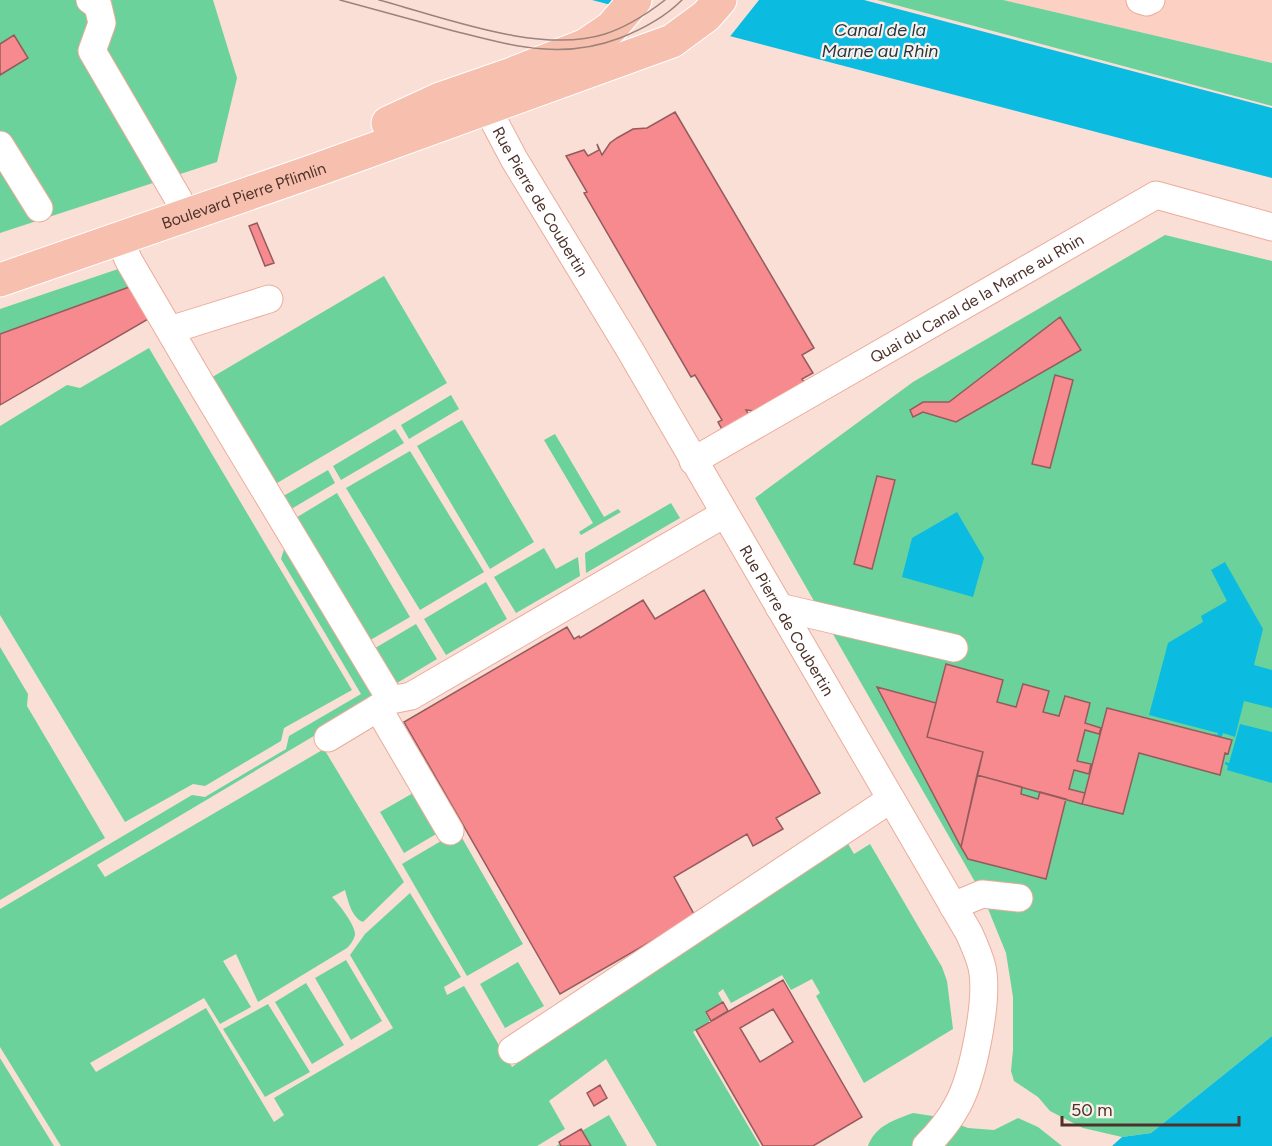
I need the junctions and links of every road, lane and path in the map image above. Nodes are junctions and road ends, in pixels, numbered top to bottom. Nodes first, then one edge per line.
1 (90, 0) edge
2 (635, 0) edge
3 (720, 0) edge
4 (1140, 0) edge
5 (1151, 0) edge
6 (483, 97) junction
7 (0, 145) edge
8 (179, 200) junction
9 (39, 207) dead end
10 (1272, 227) edge
11 (119, 239) junction
12 (0, 264) edge
13 (0, 280) edge
14 (269, 299) dead end
15 (170, 330) junction
16 (693, 461) junction
17 (724, 514) junction
18 (779, 607) junction
19 (954, 648) dead end
20 (385, 704) junction
21 (328, 738) dead end
22 (891, 799) junction
23 (450, 831) dead end
24 (1018, 898) dead end
25 (953, 906) junction
26 (512, 1050) dead end
27 (926, 1146) edge

1 - 8 street
2 - 6 main road, Boulevard Pierre Pflimlin
3 - 6 main road, Boulevard Pierre Pflimlin
4 - 5 street
6 - 8 main road, Boulevard Pierre Pflimlin
6 - 11 main road, Boulevard Pierre Pflimlin
6 - 16 street, Rue Pierre de Coubertin
7 - 9 street
8 - 12 main road, Boulevard Pierre Pflimlin
10 - 16 street, Quai du Canal de la Marne au Rhin
11 - 13 main road, Boulevard Pierre Pflimlin
11 - 15 street
14 - 15 street
15 - 20 street
16 - 17 street, Rue Pierre de Coubertin
17 - 18 street, Rue Pierre de Coubertin
17 - 20 street
18 - 19 street
18 - 22 street, Rue Pierre de Coubertin
20 - 21 street
20 - 23 street
22 - 25 street, Rue Pierre de Coubertin
22 - 26 street
24 - 25 street
25 - 27 street, Rue Pierre de Coubertin

